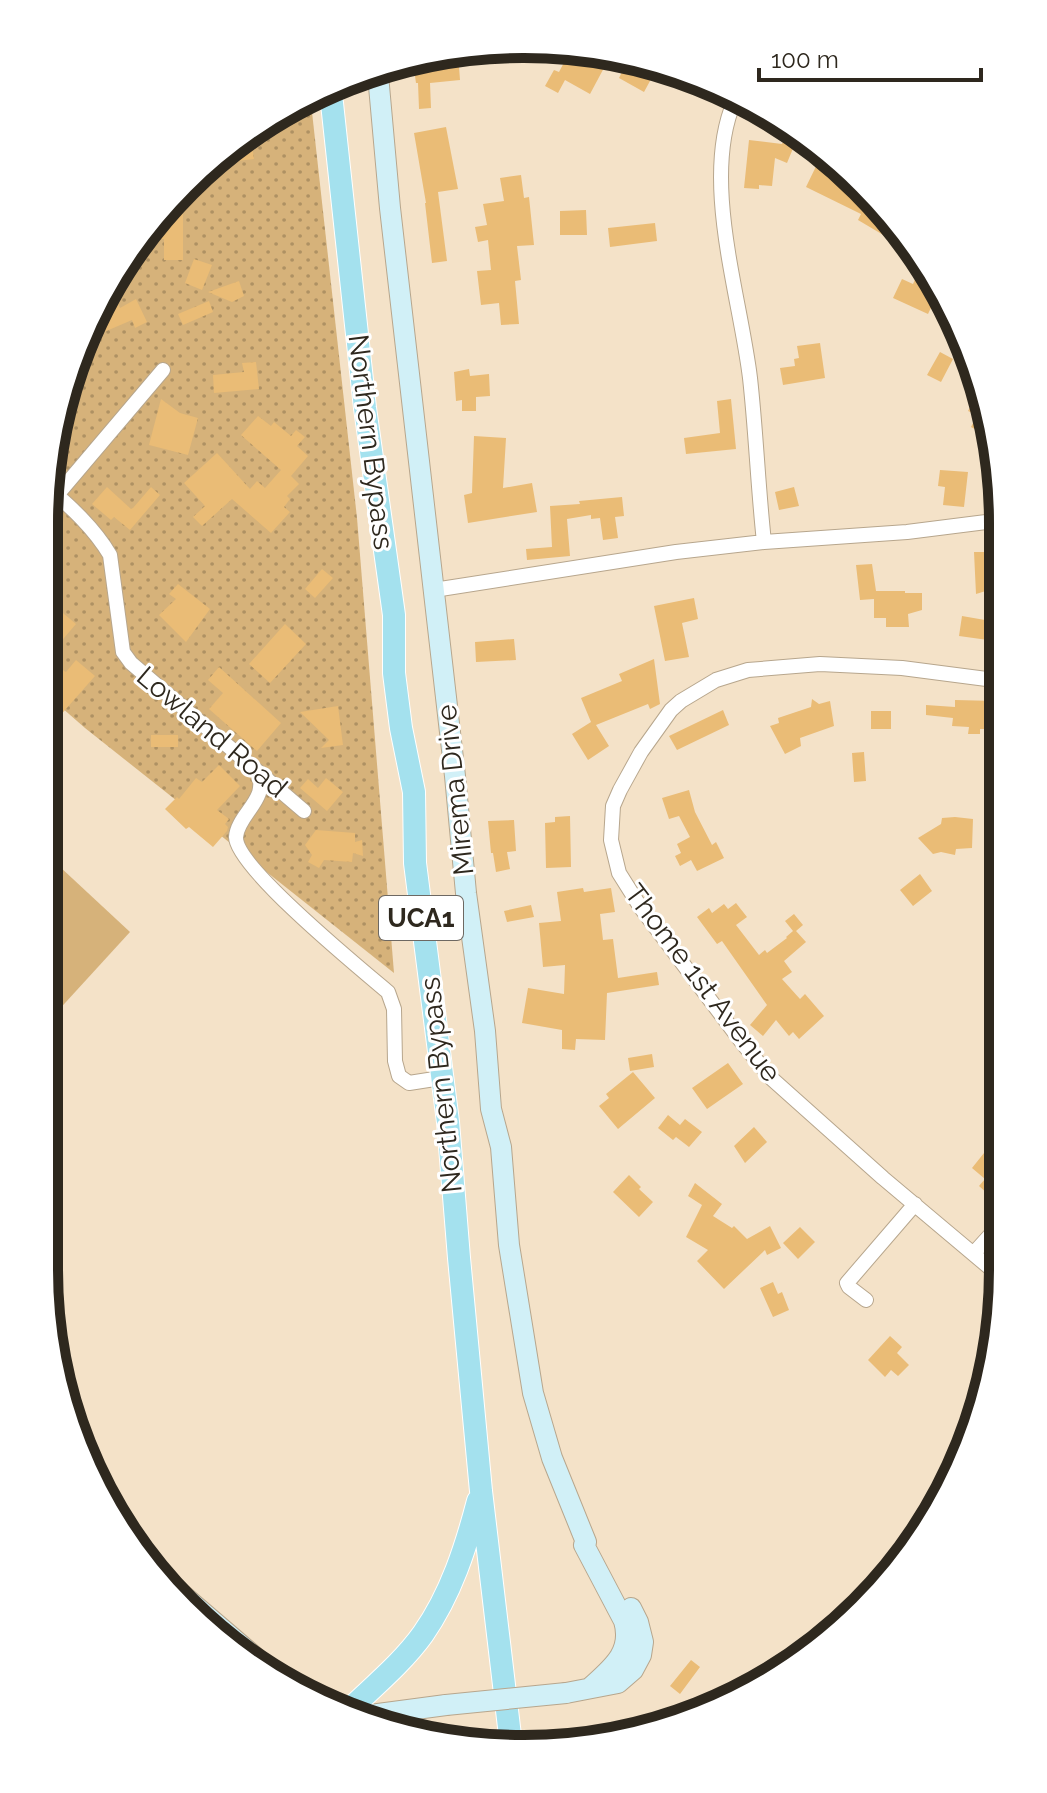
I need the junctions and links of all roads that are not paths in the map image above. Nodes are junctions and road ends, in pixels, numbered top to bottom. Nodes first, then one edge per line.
1 (379, 82) edge
2 (332, 99) edge
3 (732, 108) edge
4 (163, 370) dead end
5 (60, 481) edge
6 (59, 497) edge
7 (989, 522) edge
8 (764, 542) junction
9 (434, 590) junction
10 (989, 679) edge
11 (261, 774) junction
12 (304, 811) dead end
13 (441, 1078) junction
14 (915, 1204) junction
15 (989, 1236) edge
16 (974, 1253) junction
17 (989, 1266) edge
18 (866, 1300) dead end
19 (481, 1491) junction
20 (355, 1704) edge
21 (384, 1713) edge
22 (510, 1735) edge

1 - 9 street, Mirema Drive
2 - 13 main road, Northern Bypass / UCA1
3 - 8 street
4 - 5 street
6 - 11 street, Lowland Road
7 - 8 street
8 - 9 street
9 - 21 street, Mirema Drive, bridge
10 - 14 street, Thome 1st Avenue
11 - 12 street, Lowland Road
11 - 13 street
13 - 19 main road, Northern Bypass / UCA1
14 - 16 street, Thome 1st Avenue
14 - 18 street
15 - 16 street
16 - 17 street, Thome 1st Avenue
19 - 20 main road
19 - 22 main road, Northern Bypass / UCA1

